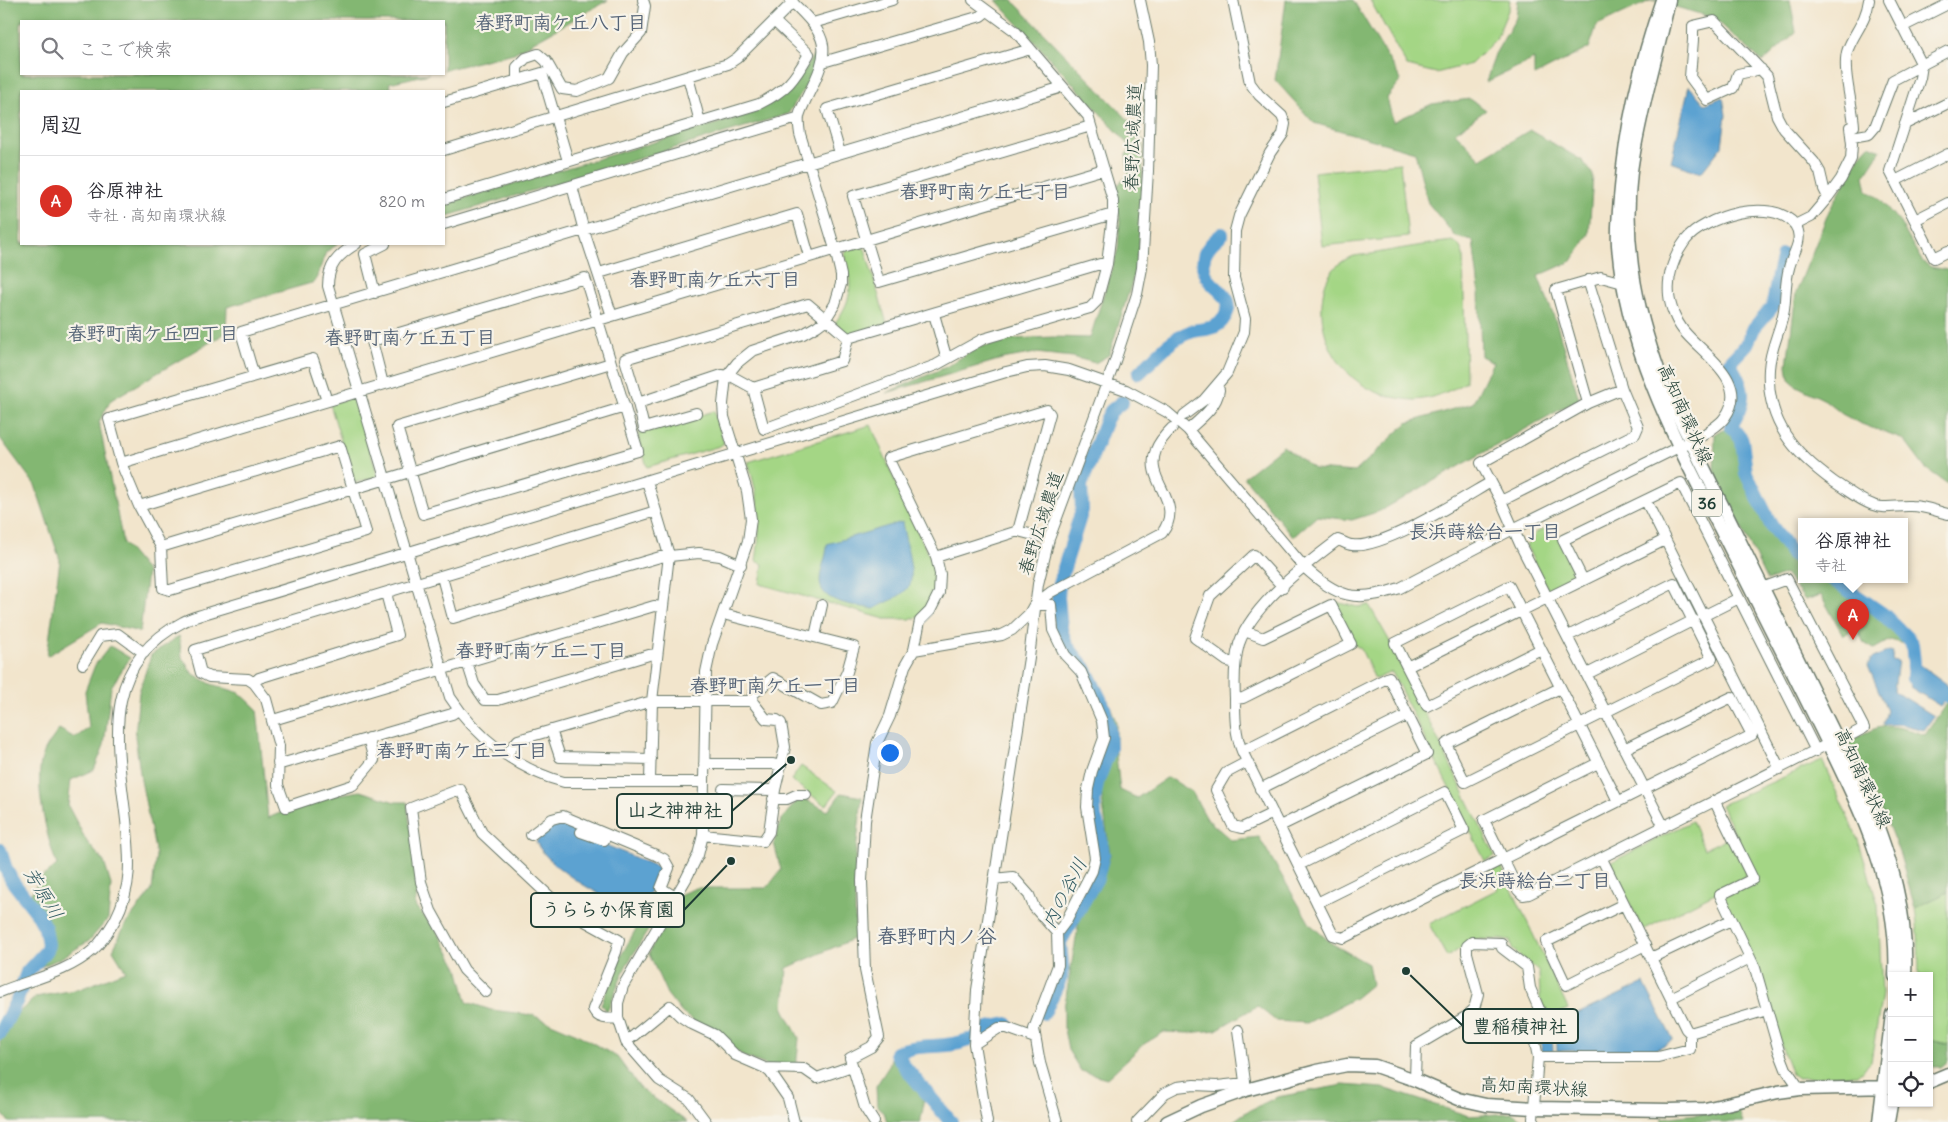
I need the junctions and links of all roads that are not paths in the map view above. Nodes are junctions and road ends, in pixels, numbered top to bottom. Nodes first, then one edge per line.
1 (643, 0) edge
2 (892, 0) edge
3 (973, 0) edge
4 (1140, 0) edge
5 (1233, 0) edge
6 (1670, 0) edge
7 (1869, 0) edge
8 (1890, 0) edge
9 (792, 1) edge
10 (1948, 4) edge
11 (1662, 8) edge
12 (988, 11) junction
13 (774, 21) junction
14 (813, 23) junction
15 (1902, 27) junction
16 (1029, 46) junction
17 (1948, 51) edge
18 (823, 62) junction
19 (1922, 65) junction
20 (1761, 70) junction
21 (688, 77) junction
22 (517, 81) junction
23 (1061, 85) junction
24 (445, 102) edge
25 (1948, 103) edge
26 (555, 116) junction
27 (797, 118) junction
28 (700, 122) junction
29 (1905, 124) junction
30 (1091, 126) junction
31 (1852, 137) junction
32 (445, 150) edge
33 (840, 153) junction
34 (1948, 154) edge
35 (568, 161) junction
36 (809, 162) junction
37 (1104, 169) junction
38 (1895, 181) junction
39 (572, 186) junction
40 (1828, 197) junction
41 (445, 199) edge
42 (1948, 203) edge
43 (1113, 214) junction
44 (1915, 220) junction
45 (445, 224) edge
46 (1795, 225) junction
47 (584, 231) junction
48 (866, 240) junction
49 (355, 245) edge
50 (383, 245) edge
51 (835, 249) junction
52 (1948, 251) edge
53 (809, 256) junction
54 (1107, 264) junction
55 (599, 273) junction
56 (1588, 280) junction
57 (1623, 283) junction
58 (375, 293) junction
59 (332, 305) junction
60 (934, 314) junction
61 (612, 316) junction
62 (598, 320) junction
63 (825, 320) junction
64 (848, 338) junction
65 (949, 357) junction
66 (611, 363) junction
67 (254, 376) junction
68 (726, 376) junction
69 (383, 384) junction
70 (1108, 384) junction
71 (1216, 386) junction
72 (753, 388) junction
73 (1622, 389) junction
74 (358, 392) junction
75 (327, 401) junction
76 (638, 403) junction
77 (1588, 403) junction
78 (625, 407) junction
79 (696, 413) dead end
80 (1184, 415) dead end
81 (1172, 428) dead end
82 (1188, 430) junction
83 (1684, 445) junction
84 (736, 454) junction
85 (122, 463) junction
86 (411, 471) junction
87 (385, 478) junction
88 (647, 481) junction
89 (1491, 482) junction
90 (353, 488) junction
91 (1501, 501) junction
92 (1646, 501) junction
93 (139, 506) junction
94 (656, 511) junction
95 (1948, 514) edge
96 (1513, 529) junction
97 (1018, 531) junction
98 (1049, 539) junction
99 (1665, 540) junction
100 (161, 547) junction
101 (406, 553) junction
102 (668, 556) junction
103 (936, 557) junction
104 (740, 565) junction
105 (1304, 567) junction
106 (442, 576) junction
107 (1583, 580) junction
108 (416, 584) junction
109 (1283, 587) junction
110 (1762, 588) junction
111 (386, 593) junction
112 (1548, 596) junction
113 (1739, 598) junction
114 (822, 605) dead end
115 (1034, 605) junction
116 (662, 608) junction
117 (1522, 610) junction
118 (723, 614) junction
119 (1699, 618) junction
120 (1245, 631) junction
121 (815, 636) junction
122 (1568, 636) junction
123 (1541, 649) junction
124 (914, 650) junction
125 (144, 653) junction
126 (656, 654) junction
127 (468, 662) junction
128 (1235, 663) junction
129 (84, 664) dead end
130 (1407, 667) junction
131 (442, 669) junction
132 (1586, 674) junction
133 (254, 683) junction
134 (1560, 688) junction
135 (1235, 699) junction
136 (652, 701) junction
137 (752, 701) junction
138 (704, 702) junction
139 (458, 710) junction
140 (1606, 712) junction
141 (1408, 715) junction
142 (273, 720) junction
143 (1580, 725) junction
144 (552, 730) junction
145 (368, 738) junction
146 (1833, 743) junction
147 (1624, 749) junction
148 (1816, 750) junction
149 (1242, 751) junction
150 (506, 755) junction
151 (651, 759) junction
152 (1247, 762) junction
153 (278, 763) junction
154 (1598, 763) junction
155 (704, 764) junction
156 (781, 766) junction
157 (1780, 768) junction
158 (650, 782) junction
159 (704, 782) junction
160 (723, 789) dead end
161 (1260, 789) junction
162 (1644, 789) junction
163 (774, 794) junction
164 (806, 795) dead end
165 (1618, 801) junction
166 (1715, 802) junction
167 (1273, 813) junction
168 (1280, 826) junction
169 (1664, 828) junction
170 (581, 832) dead end
171 (703, 834) junction
172 (531, 835) dead end
173 (656, 855) junction
174 (1602, 858) junction
175 (1503, 859) junction
176 (1299, 865) junction
177 (994, 879) junction
178 (675, 897) junction
179 (1317, 903) junction
180 (1624, 904) junction
181 (1731, 920) junction
182 (1058, 933) junction
183 (1645, 945) junction
184 (1651, 958) junction
185 (1750, 958) junction
186 (1895, 972) edge
187 (1905, 972) edge
188 (0, 992) edge
189 (486, 992) dead end
190 (1671, 998) junction
191 (1766, 1010) junction
192 (1892, 1017) edge
193 (618, 1018) junction
194 (1238, 1030) dead end
195 (1035, 1033) junction
196 (1690, 1033) junction
197 (626, 1042) junction
198 (974, 1044) junction
199 (1538, 1057) junction
200 (852, 1066) junction
201 (765, 1068) junction
202 (1948, 1074) edge
203 (1415, 1080) junction
204 (1933, 1080) edge
205 (1246, 1087) junction
206 (1887, 1088) edge
207 (1800, 1089) junction
208 (1534, 1108) junction
209 (706, 1122) edge
210 (794, 1122) edge
211 (874, 1122) edge
212 (987, 1122) edge
213 (1057, 1122) edge
214 (1137, 1122) edge
215 (1167, 1122) edge
216 (1535, 1122) edge
217 (1878, 1122) edge

1 - 22 street
2 - 14 street
3 - 12 street
4 - 70 street, 春野広域農道
5 - 71 street
6 - 11 main road, 36
7 - 31 street
8 - 15 street
9 - 13 street
9 - 14 street
10 - 15 street
11 - 57 main road, 高知南環状線 / 36
11 - 83 main road, 高知南環状線 / 36
12 - 16 street
12 - 18 street
13 - 21 street
13 - 28 street
14 - 18 street
15 - 19 street
16 - 23 street
16 - 33 street
17 - 19 street
18 - 27 street
19 - 29 street
19 - 31 street
20 - 20 street
20 - 40 street
21 - 26 street
21 - 28 street
22 - 24 street
22 - 26 street
23 - 30 street
23 - 33 street
25 - 29 street
26 - 32 street
26 - 35 street
27 - 36 street
27 - 39 street
28 - 35 street
29 - 38 street
30 - 37 street
30 - 48 street
31 - 40 street
33 - 36 street
34 - 38 street
35 - 41 street
36 - 47 street
36 - 51 street
37 - 43 street
37 - 48 street
38 - 44 street
39 - 45 street
39 - 47 street
40 - 46 street
42 - 44 street
43 - 48 street
43 - 54 street
44 - 52 street
46 - 83 street
46 - 95 street
47 - 55 street
47 - 58 street
48 - 51 street
49 - 59 street
50 - 58 street
51 - 53 street
51 - 63 street
53 - 55 street
53 - 61 street
54 - 60 street
54 - 65 street
55 - 61 street
56 - 57 street
56 - 73 street
56 - 77 street
57 - 83 main road, 高知南環状線 / 36
58 - 59 street
59 - 67 street
59 - 74 street
60 - 64 street
60 - 65 street
61 - 62 street
62 - 66 street
62 - 69 street
62 - 69 street
63 - 64 street
63 - 68 street
63 - 76 street
64 - 72 street
65 - 72 street
66 - 78 street
66 - 86 street
67 - 75 street
67 - 85 street
68 - 72 street
68 - 76 street
68 - 84 street
69 - 74 street
70 - 82 street
70 - 84 street
70 - 98 street, 春野広域農道
71 - 80 street
71 - 82 street
73 - 77 street
73 - 91 street
74 - 75 street
74 - 87 street
75 - 85 street
76 - 79 street
77 - 89 street
78 - 86 street
78 - 86 street
81 - 115 street
82 - 105 street
83 - 96 street
83 - 110 main road, 高知南環状線 / 36
83 - 146 main road, 高知南環状線 / 36
84 - 88 street
84 - 104 street
85 - 93 street
86 - 87 street
87 - 90 street
87 - 101 street
88 - 94 street
88 - 101 street
89 - 91 street
89 - 105 street
90 - 93 street
90 - 100 street
90 - 100 street
91 - 96 street
92 - 99 street
92 - 107 street
92 - 113 street
93 - 100 street
94 - 102 street
94 - 106 street
96 - 105 street
96 - 112 street
97 - 98 street
97 - 103 street
97 - 103 street
98 - 115 street, 春野広域農道
99 - 107 street
99 - 119 street
101 - 108 street
101 - 125 street
102 - 104 street
102 - 106 street
102 - 116 street
103 - 124 street
104 - 118 street
105 - 109 street
106 - 108 street
107 - 112 street
108 - 111 street
108 - 131 street
109 - 120 street
109 - 128 street
110 - 146 main road, 高知南環状線 / 36
110 - 146 street
111 - 133 street
111 - 133 street
112 - 117 street
112 - 122 street
113 - 119 street
113 - 148 street
114 - 121 street
115 - 124 street
115 - 177 street, 春野広域農道
115 - 182 street
116 - 126 street
116 - 127 street
117 - 123 street
117 - 130 street
117 - 130 street
118 - 121 street
118 - 138 street
119 - 122 street
119 - 132 street
119 - 140 street
119 - 157 street
120 - 128 street
120 - 135 street
121 - 137 street
122 - 132 street
123 - 130 street
123 - 134 street
124 - 200 street
125 - 129 street
125 - 188 street
126 - 127 street
126 - 136 street
127 - 131 street
128 - 135 street
131 - 139 street
131 - 142 street
132 - 140 street
133 - 142 street
134 - 143 street
134 - 143 street
135 - 149 street
136 - 138 street
136 - 144 street
136 - 151 street
137 - 138 street
137 - 156 street
138 - 155 street
139 - 145 street
139 - 150 street
140 - 143 street
140 - 147 street
141 - 149 street
141 - 161 street
141 - 168 street
142 - 153 street
143 - 154 street
144 - 150 street
144 - 151 street
145 - 153 street
145 - 153 street
146 - 148 street
146 - 186 main road, 高知南環状線 / 36
146 - 187 main road, 高知南環状線 / 36
147 - 162 street
147 - 162 street
148 - 157 street
149 - 152 street
150 - 158 street
151 - 158 street
152 - 161 street
152 - 167 street
154 - 165 street
154 - 175 street
155 - 156 street
155 - 159 street
156 - 163 street
157 - 166 street
158 - 159 street
159 - 171 street
160 - 163 street
161 - 167 street
162 - 165 street
162 - 169 street
163 - 164 street
163 - 171 street
165 - 175 street
166 - 169 street
166 - 181 street
167 - 168 street
168 - 176 street
169 - 174 street
170 - 173 street
171 - 178 street
172 - 173 street
173 - 178 street
174 - 175 street
174 - 180 street
175 - 179 street
176 - 179 street
176 - 179 street
177 - 182 street
177 - 198 street, 春野広域農道
178 - 193 street
180 - 183 street
180 - 183 street
181 - 184 street
181 - 185 street
182 - 195 street
183 - 184 street
184 - 190 street
185 - 190 street
185 - 191 street
189 - 193 street
190 - 196 street
191 - 196 street
191 - 207 street
192 - 206 main road
193 - 197 street
194 - 205 street
195 - 198 street
195 - 213 street
196 - 199 street
197 - 201 street
197 - 209 street
198 - 212 street, 春野広域農道
199 - 203 street
199 - 208 street
200 - 201 street
200 - 211 street
201 - 210 street
202 - 204 main road
203 - 205 main road, 高知南環状線
203 - 208 main road, 高知南環状線
205 - 214 street
205 - 215 main road, 高知南環状線
206 - 207 main road, 高知南環状線
206 - 217 main road
207 - 208 main road, 高知南環状線
208 - 216 street

